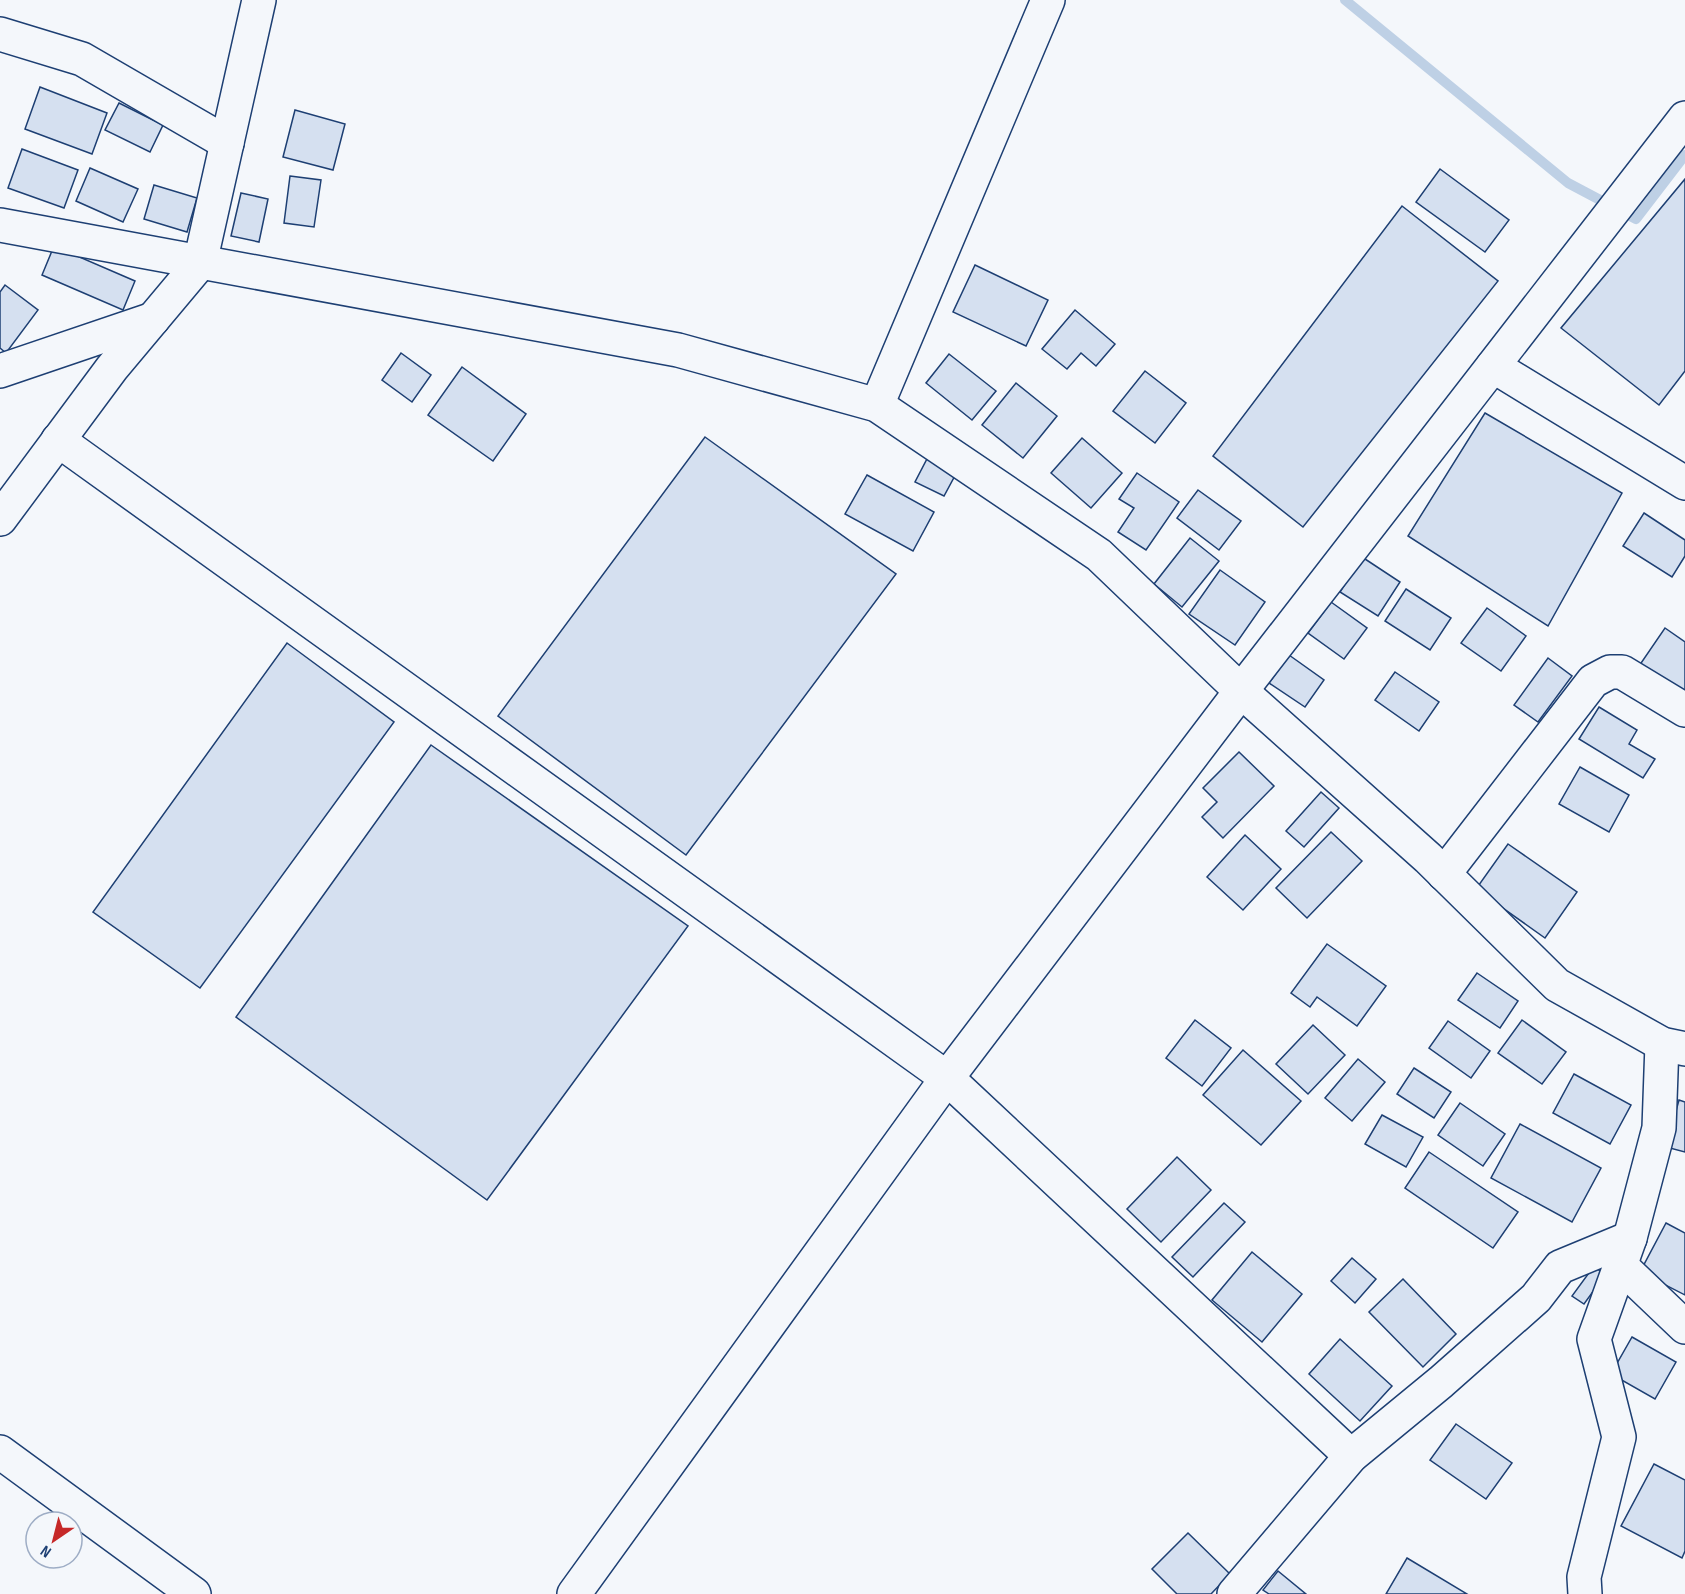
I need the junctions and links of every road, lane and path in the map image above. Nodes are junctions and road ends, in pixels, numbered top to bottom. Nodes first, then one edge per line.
1 (260, 0) edge
2 (1048, 0) edge
3 (0, 34) edge
4 (1685, 118) edge
5 (227, 142) junction
6 (0, 225) edge
7 (200, 263) junction
8 (153, 319) junction
9 (1493, 366) junction
10 (0, 371) edge
11 (877, 405) junction
12 (58, 441) junction
13 (1685, 483) edge
14 (0, 519) edge
15 (1241, 691) junction
16 (1685, 710) edge
17 (1444, 874) junction
18 (1673, 1046) edge
19 (947, 1078) junction
20 (1625, 1252) junction
21 (1685, 1327) edge
22 (0, 1452) edge
23 (1351, 1456) junction
24 (194, 1594) edge
25 (574, 1594) edge
26 (1234, 1594) edge
27 (1585, 1594) edge

1 - 5 street
2 - 11 street
3 - 5 street
4 - 9 street
5 - 7 street
6 - 7 street
7 - 8 street
7 - 11 street
8 - 10 street
8 - 12 street
9 - 13 street
9 - 15 street
11 - 15 street
12 - 14 street
12 - 19 street
15 - 17 street
15 - 19 street
16 - 17 street
17 - 18 street
18 - 20 street
19 - 23 street
19 - 25 street
20 - 21 street
20 - 23 street
20 - 27 street
22 - 24 street
23 - 26 street

